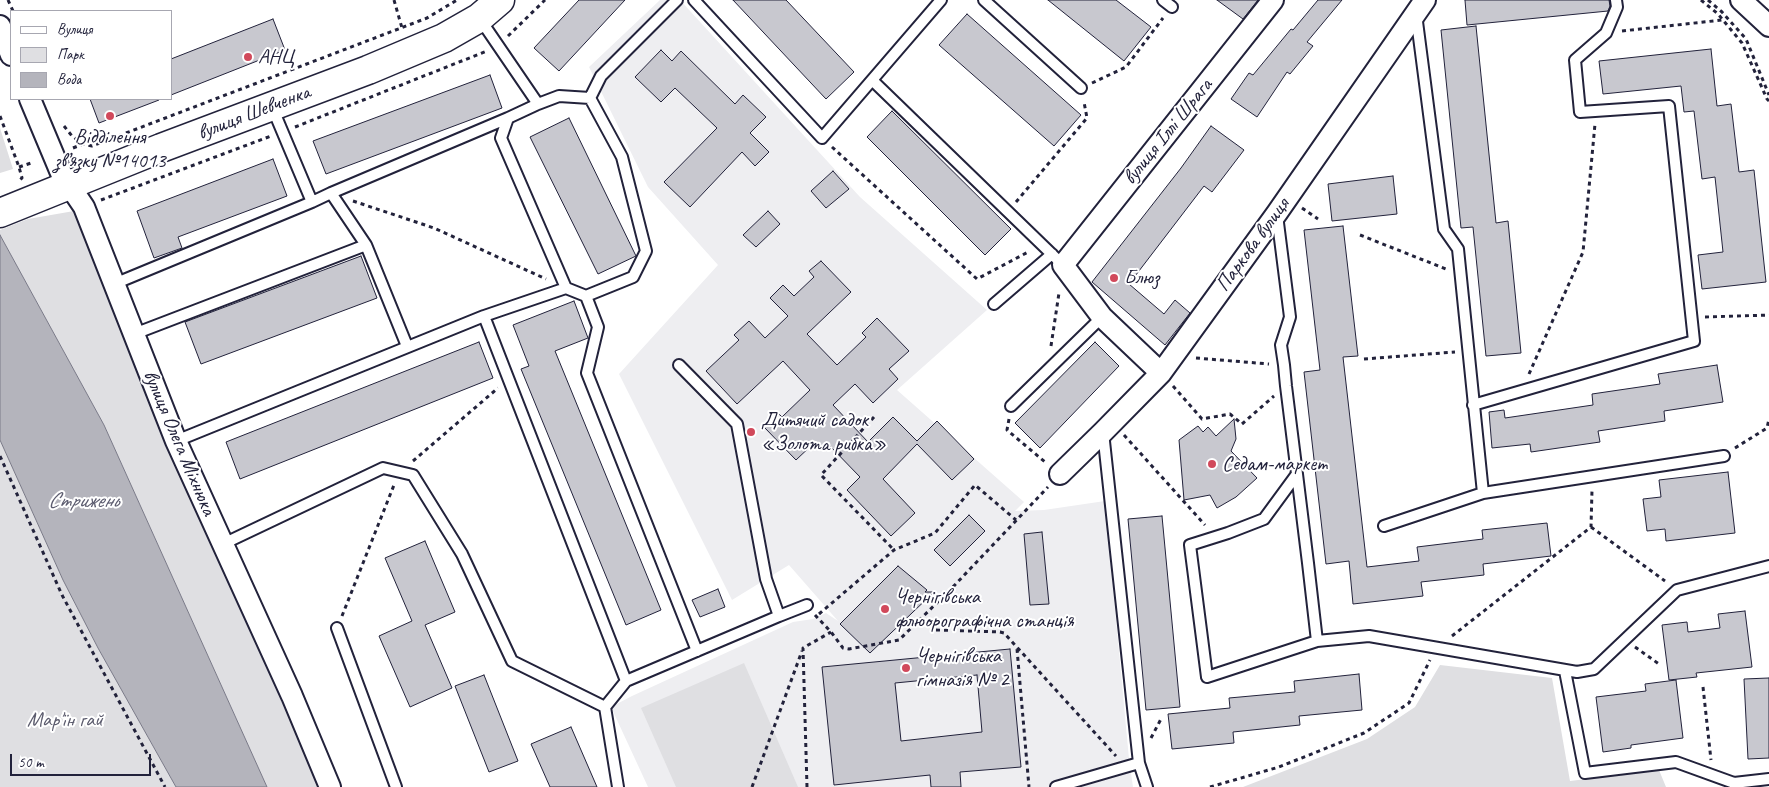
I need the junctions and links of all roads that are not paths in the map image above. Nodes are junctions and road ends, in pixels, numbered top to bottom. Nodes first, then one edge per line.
1 (500, 0) edge
2 (678, 0) edge
3 (694, 0) edge
4 (941, 0) edge
5 (984, 0) edge
6 (1163, 0) edge
7 (1274, 0) edge
8 (1616, 0) edge
9 (1741, 0) edge
10 (1421, 6) edge
11 (1172, 7) road end
12 (479, 18) junction
13 (0, 26) edge
14 (1769, 26) edge
15 (10, 52) edge
16 (872, 80) junction
17 (1081, 88) road end
18 (590, 98) junction
19 (30, 100) edge
20 (538, 104) junction
21 (272, 106) junction
22 (508, 118) junction
23 (70, 185) junction
24 (332, 194) junction
25 (12, 201) edge
26 (312, 202) junction
27 (1277, 213) junction
28 (366, 245) junction
29 (1058, 260) junction
30 (114, 284) junction
31 (566, 288) junction
32 (586, 296) junction
33 (994, 304) dead end
34 (484, 316) junction
35 (1102, 317) junction
36 (134, 334) junction
37 (407, 346) junction
38 (679, 365) dead end
39 (1161, 373) junction
40 (1473, 405) junction
41 (1011, 406) road end
42 (1108, 427) junction
43 (176, 441) junction
44 (1724, 456) road end
45 (1060, 474) road end
46 (1297, 474) junction
47 (1483, 493) junction
48 (1384, 526) dead end
49 (222, 544) junction
50 (1769, 566) edge
51 (807, 605) dead end
52 (779, 616) junction
53 (337, 628) road end
54 (1317, 641) junction
55 (697, 651) junction
56 (1565, 671) junction
57 (626, 681) junction
58 (605, 707) junction
59 (1139, 763) junction
60 (1769, 779) edge
61 (330, 787) edge
62 (396, 787) edge
63 (618, 787) edge
64 (1056, 787) edge
65 (1146, 787) edge

1 - 12 main road, вулиця Шевченка
2 - 18 lane
3 - 16 lane
4 - 16 lane
5 - 17 lane
6 - 11 lane
7 - 29 street, вулиця Іллі Шрага
8 - 40 lane
9 - 14 street
10 - 27 street, Паркова вулиця
10 - 40 lane
12 - 20 lane
12 - 21 main road, вулиця Шевченка
13 - 15 street
16 - 29 lane
18 - 20 lane
18 - 32 lane
19 - 23 street, вулиця Олега Міхнюка
20 - 22 lane
21 - 23 main road, вулиця Шевченка
21 - 26 lane
22 - 24 lane
22 - 31 lane
23 - 25 main road, вулиця Шевченка
23 - 30 street, вулиця Олега Міхнюка
24 - 26 lane
24 - 28 lane
26 - 30 lane
27 - 39 street, Паркова вулиця
27 - 46 lane
28 - 36 lane
28 - 37 lane
29 - 33 lane
29 - 35 street
30 - 36 street, вулиця Олега Міхнюка
31 - 32 lane
31 - 34 lane
32 - 55 lane
34 - 37 lane
34 - 57 lane
35 - 39 street
35 - 41 lane
36 - 43 street, вулиця Олега Міхнюка
37 - 43 lane
38 - 52 lane
39 - 42 street, Паркова вулиця
40 - 47 lane
42 - 45 street, Паркова вулиця
42 - 59 lane
43 - 49 street, вулиця Олега Міхнюка
44 - 47 lane
46 - 54 lane
46 - 54 lane
47 - 48 lane
49 - 58 lane
49 - 61 street, вулиця Олега Міхнюка
50 - 56 lane
51 - 52 lane
52 - 55 lane
53 - 62 lane
54 - 56 lane
55 - 57 lane
56 - 60 lane
57 - 58 lane
58 - 63 lane
59 - 64 lane
59 - 65 lane

